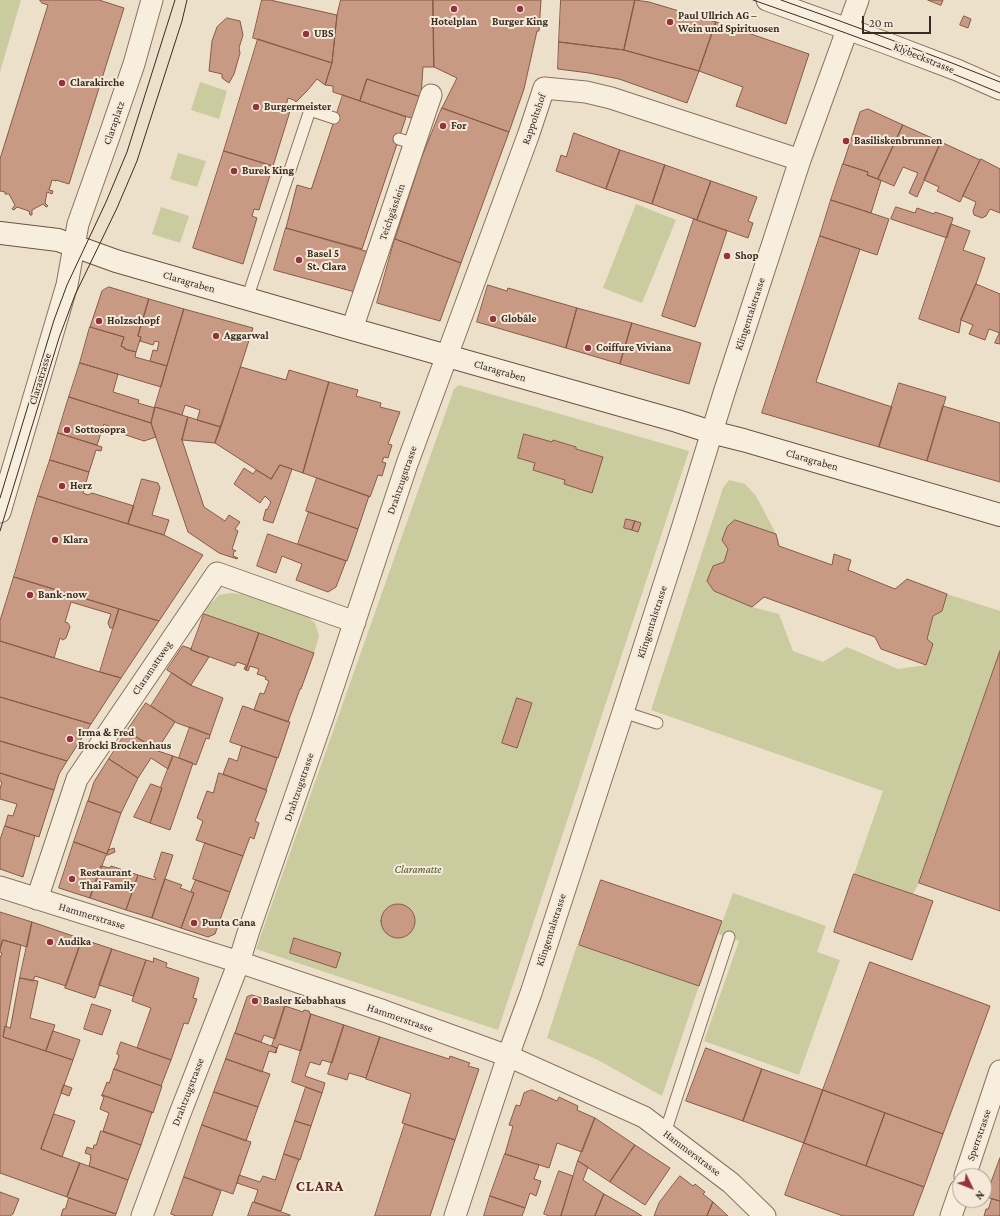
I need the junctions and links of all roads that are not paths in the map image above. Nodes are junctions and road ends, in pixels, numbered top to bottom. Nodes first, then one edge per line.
1 (152, 0) edge
2 (767, 0) edge
3 (858, 0) edge
4 (848, 28) junction
5 (1000, 89) edge
6 (431, 95) dead end
7 (334, 118) dead end
8 (800, 160) junction
9 (0, 233) edge
10 (74, 245) junction
11 (247, 299) junction
12 (352, 330) junction
13 (447, 356) junction
14 (711, 432) junction
15 (0, 512) edge
16 (1000, 514) edge
17 (355, 622) junction
18 (623, 712) junction
19 (657, 723) dead end
20 (0, 887) edge
21 (37, 899) junction
22 (729, 937) dead end
23 (239, 962) junction
24 (508, 1056) junction
25 (1000, 1071) edge
26 (665, 1133) junction
27 (968, 1168) edge
28 (142, 1216) edge
29 (455, 1216) edge
30 (765, 1216) edge

1 - 10 street, Claraplatz
2 - 4 street, Klybeckstrasse
3 - 4 street, Klingentalstrasse
4 - 5 street, Klybeckstrasse
4 - 8 street, Klingentalstrasse
6 - 12 street, Teichgässlein
7 - 11 lane
8 - 13 street, Rappoltshof
8 - 14 street, Klingentalstrasse
9 - 10 street, Claragraben
10 - 11 street, Claragraben
10 - 15 street, Clarastrasse
11 - 12 street, Claragraben
12 - 13 street, Claragraben
13 - 14 street, Claragraben
13 - 17 street, Drahtzugstrasse
14 - 16 street, Claragraben
14 - 18 street, Klingentalstrasse
17 - 21 street, Claramattweg
17 - 23 street, Drahtzugstrasse
18 - 19 lane
18 - 24 street, Klingentalstrasse
20 - 21 street, Hammerstrasse
21 - 23 street, Hammerstrasse
22 - 26 lane
23 - 24 street, Hammerstrasse
23 - 28 street, Drahtzugstrasse
24 - 26 street, Hammerstrasse
24 - 29 street, Klingentalstrasse
25 - 27 street, Sperrstrasse
26 - 30 street, Hammerstrasse

